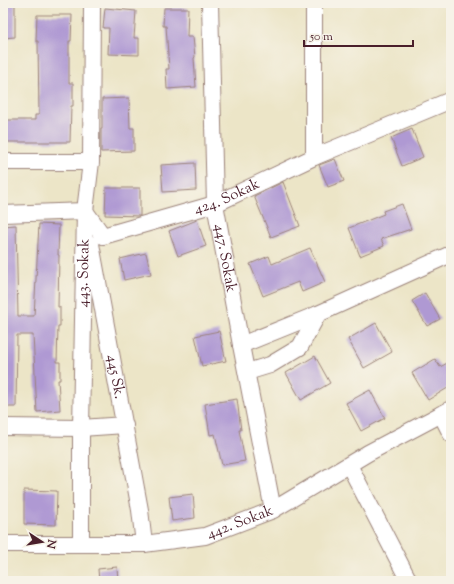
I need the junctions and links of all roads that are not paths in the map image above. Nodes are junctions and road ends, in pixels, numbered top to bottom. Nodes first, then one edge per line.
1 (92, 3) edge
2 (210, 3) edge
3 (314, 3) edge
4 (451, 100) edge
5 (314, 157) junction
6 (3, 162) edge
7 (91, 162) junction
8 (215, 204) junction
9 (85, 210) junction
10 (3, 214) edge
11 (451, 254) edge
12 (318, 314) junction
13 (241, 345) junction
14 (247, 372) junction
15 (446, 411) edge
16 (125, 425) junction
17 (3, 427) edge
18 (81, 428) junction
19 (451, 434) edge
20 (348, 465) junction
21 (273, 510) junction
22 (3, 544) edge
23 (81, 544) junction
24 (144, 544) junction
25 (409, 581) edge

1 - 7 street, 443. Sokak
2 - 8 street, 447. Sokak
3 - 5 street
4 - 5 street, 424. Sokak
5 - 8 street, 424. Sokak
6 - 7 street
7 - 9 street, 443. Sokak
8 - 9 street, 424. Sokak
8 - 13 street, 447. Sokak
9 - 10 street
9 - 16 street, 445 Sk.
9 - 18 street, 443. Sokak
11 - 12 street
12 - 13 street
12 - 14 street
13 - 14 street, 447. Sokak
14 - 21 street, 447. Sokak
15 - 19 street
15 - 20 street, 442. Sokak
16 - 18 street
16 - 24 street, 445 Sk.
17 - 18 street
18 - 23 street, 443. Sokak
20 - 21 street, 442. Sokak
20 - 25 street
21 - 24 street, 442. Sokak
22 - 23 street, 442. Sokak
23 - 24 street, 442. Sokak

